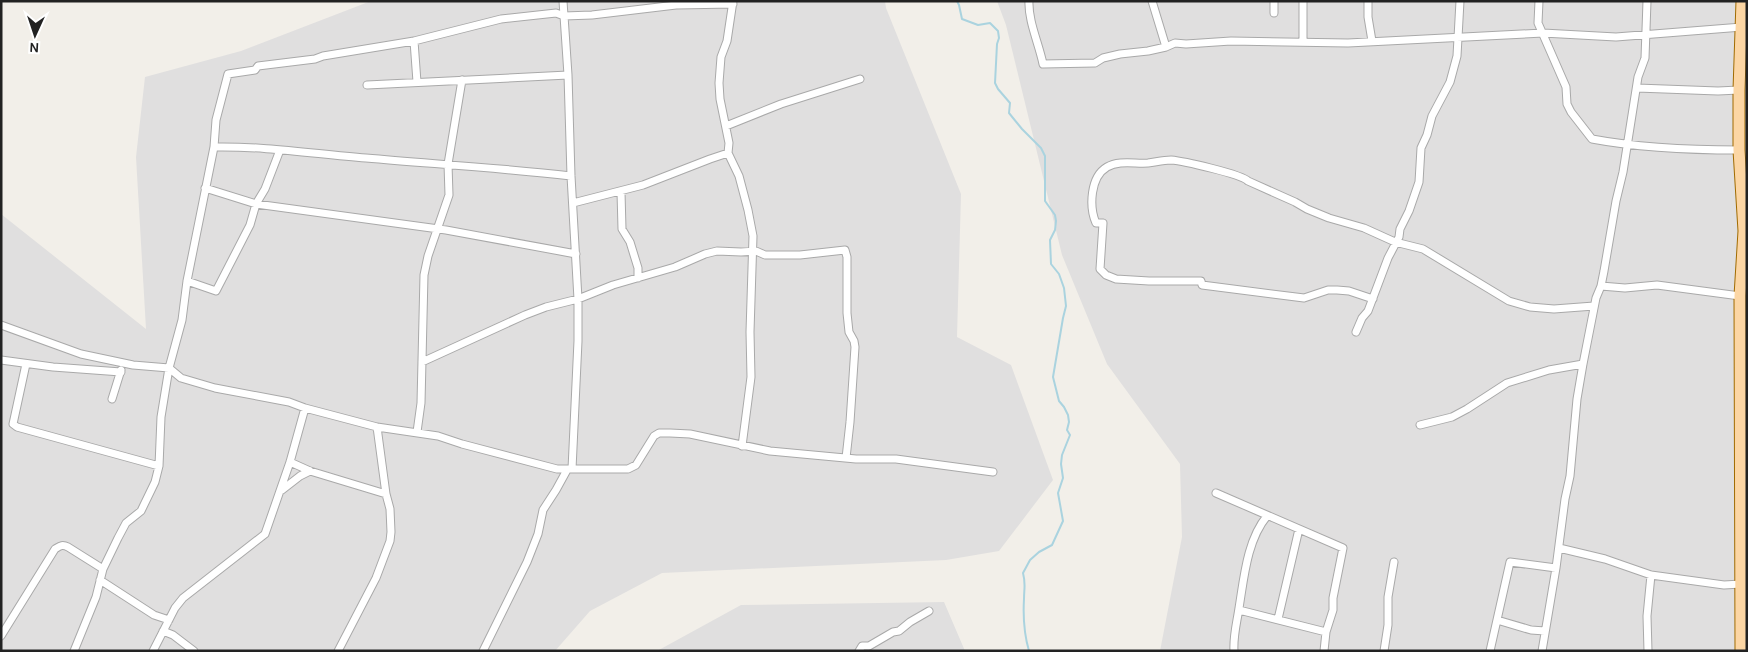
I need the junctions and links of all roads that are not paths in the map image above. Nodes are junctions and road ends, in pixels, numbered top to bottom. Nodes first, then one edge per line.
1 (562, 1) edge
2 (1030, 1) edge
3 (1152, 1) edge
4 (1274, 1) edge
5 (1302, 1) edge
6 (1368, 1) edge
7 (1460, 1) edge
8 (1539, 1) edge
9 (1647, 1) edge
10 (733, 2) edge
11 (1742, 2) edge
12 (1747, 4) edge
13 (1274, 13) dead end
14 (564, 16) junction
15 (1742, 27) junction
16 (1543, 33) junction
17 (1646, 33) junction
18 (1459, 37) junction
19 (414, 41) junction
20 (1303, 41) junction
21 (1372, 42) junction
22 (1166, 47) junction
23 (568, 75) junction
24 (860, 79) dead end
25 (462, 80) junction
26 (417, 82) junction
27 (367, 85) dead end
28 (1637, 88) junction
29 (1739, 90) junction
30 (726, 126) junction
31 (1627, 144) junction
32 (214, 147) junction
33 (280, 150) junction
34 (1740, 150) junction
35 (728, 153) junction
36 (448, 164) junction
37 (571, 176) junction
38 (205, 188) junction
39 (621, 192) junction
40 (256, 204) junction
41 (573, 204) junction
42 (438, 230) junction
43 (1746, 232) edge
44 (1395, 242) junction
45 (753, 252) junction
46 (576, 254) junction
47 (638, 278) junction
48 (186, 281) junction
49 (1601, 286) junction
50 (1740, 296) junction
51 (1373, 298) junction
52 (578, 299) junction
53 (1594, 306) junction
54 (1, 325) edge
55 (1356, 332) dead end
56 (1, 360) edge
57 (120, 362) junction
58 (422, 362) junction
59 (26, 364) junction
60 (1583, 364) junction
61 (169, 368) junction
62 (121, 372) junction
63 (1744, 394) edge
64 (112, 399) dead end
65 (305, 408) junction
66 (1420, 425) dead end
67 (377, 427) junction
68 (417, 432) junction
69 (742, 446) junction
70 (846, 458) junction
71 (290, 462) junction
72 (159, 466) junction
73 (569, 469) junction
74 (310, 471) junction
75 (993, 472) dead end
76 (279, 493) junction
77 (1216, 493) dead end
78 (386, 494) junction
79 (1267, 516) junction
80 (1299, 529) junction
81 (1559, 548) junction
82 (1394, 562) dead end
83 (1556, 568) junction
84 (103, 570) junction
85 (1651, 575) junction
86 (100, 580) junction
87 (1740, 584) junction
88 (1239, 610) junction
89 (929, 611) dead end
90 (1278, 619) junction
91 (169, 620) junction
92 (1497, 620) junction
93 (163, 631) junction
94 (1545, 631) junction
95 (1326, 632) junction
96 (1, 636) edge
97 (74, 651) edge
98 (153, 651) edge
99 (194, 651) edge
100 (338, 651) edge
101 (483, 651) edge
102 (859, 651) edge
103 (1234, 651) edge
104 (1324, 651) edge
105 (1384, 651) edge
106 (1490, 651) edge
107 (1542, 651) edge
108 (1648, 651) edge
109 (1741, 651) edge

1 - 14 street
2 - 22 street
3 - 22 street
4 - 13 street
5 - 20 street
6 - 21 street
7 - 18 street
8 - 16 street
9 - 17 street
10 - 14 street
10 - 30 street
11 - 12 street
11 - 15 main road
14 - 19 street
14 - 23 street
15 - 17 street
15 - 29 main road
16 - 17 street
16 - 18 street
16 - 31 street
17 - 28 street
18 - 21 street
18 - 44 street
19 - 26 street
19 - 32 street
20 - 21 street
20 - 22 street
23 - 25 street
23 - 37 street
24 - 30 street
25 - 26 street
25 - 36 street
26 - 27 street
28 - 29 street
28 - 31 street
29 - 34 main road
30 - 35 street
31 - 34 street
31 - 49 street
32 - 33 street
32 - 38 street
33 - 36 street
33 - 40 street
34 - 43 main road
35 - 39 street
35 - 45 street
36 - 37 street
36 - 42 street
37 - 41 street
38 - 40 street
38 - 48 street
39 - 41 street
39 - 47 street
40 - 42 street
40 - 48 street
41 - 46 street
42 - 46 street
42 - 58 street
43 - 50 main road
44 - 51 street
44 - 51 street
44 - 53 street
45 - 47 street
45 - 69 street
45 - 70 street
46 - 52 street
47 - 52 street
48 - 61 street
49 - 50 street
49 - 53 street
50 - 63 main road
51 - 55 street
52 - 58 street
52 - 73 street
53 - 60 street
54 - 57 street
56 - 59 street
57 - 61 street
57 - 62 street
58 - 68 street
59 - 62 street
59 - 72 street
60 - 66 street
60 - 81 street
61 - 65 street
61 - 72 street
62 - 64 street
63 - 87 main road
65 - 67 street
65 - 71 street
67 - 68 street
67 - 78 street
68 - 73 street
69 - 70 street
69 - 73 street
70 - 75 street
71 - 74 street
71 - 76 street
72 - 84 street
73 - 101 street
74 - 76 street
74 - 78 street
76 - 91 street
77 - 79 street
78 - 100 street
79 - 80 street
79 - 88 street
80 - 90 street
80 - 95 street
81 - 83 street
81 - 85 street
82 - 105 street
83 - 92 street
83 - 94 street
84 - 86 street
84 - 96 street
85 - 87 street
85 - 108 street
86 - 91 street
86 - 97 street
87 - 109 main road
88 - 90 street
88 - 103 street
89 - 102 street
90 - 95 street
91 - 93 street
92 - 94 street
92 - 106 street
93 - 98 street
93 - 99 street
94 - 107 street
95 - 104 street

